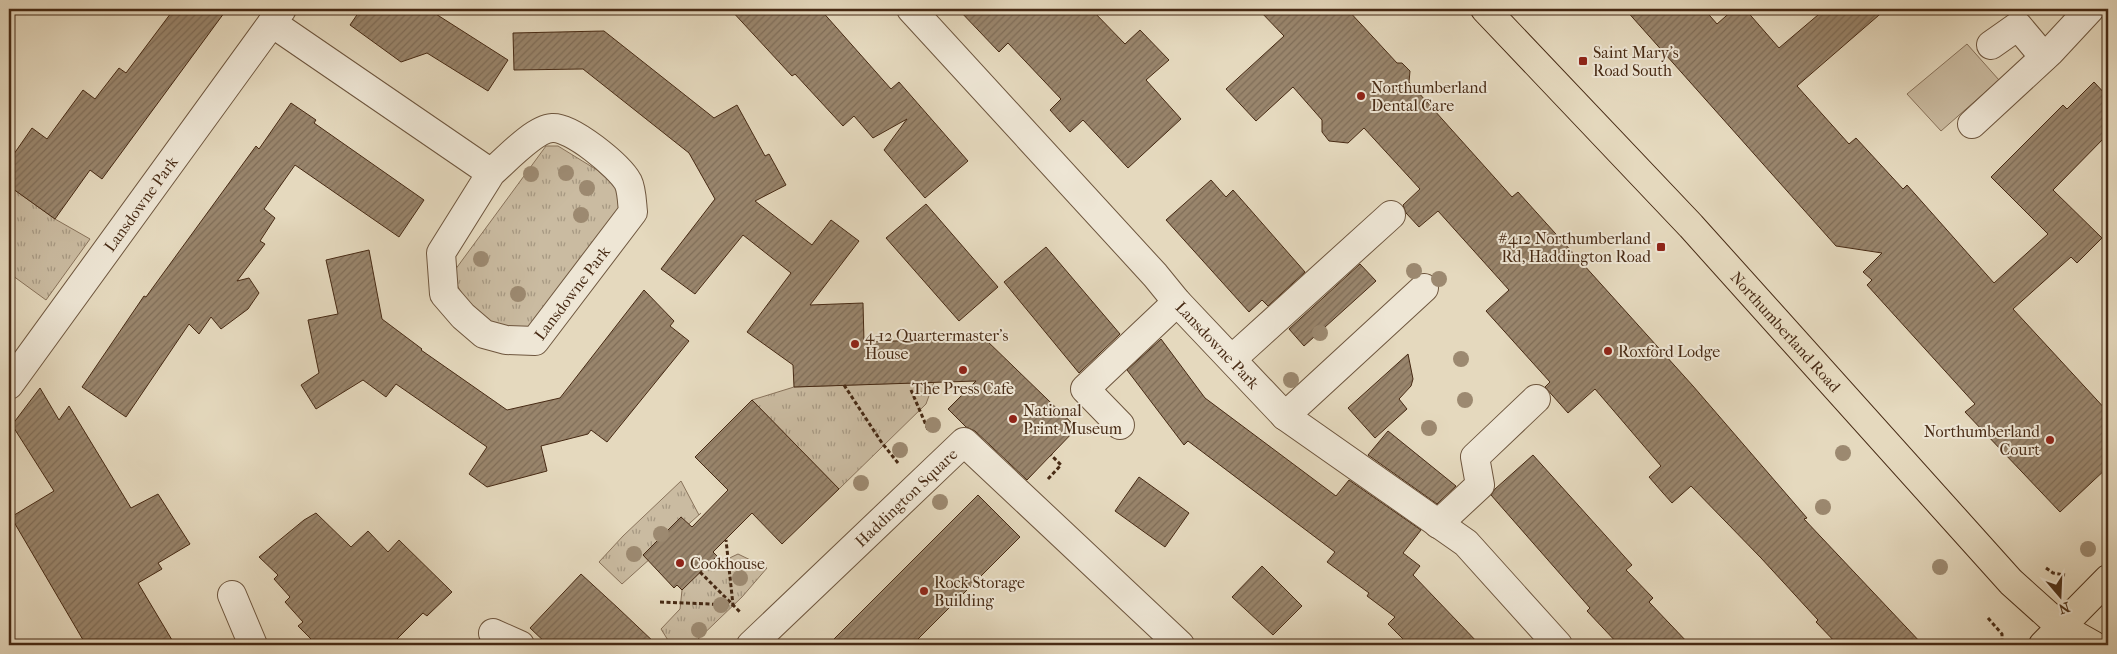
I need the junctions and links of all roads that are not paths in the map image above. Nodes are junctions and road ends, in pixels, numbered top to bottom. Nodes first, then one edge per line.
1 (911, 9) edge
2 (1485, 9) edge
3 (2076, 14) edge
4 (277, 16) edge
5 (1991, 45) dead end
6 (2044, 57) junction
7 (1972, 124) dead end
8 (491, 173) junction
9 (1392, 215) dead end
10 (1424, 288) dead end
11 (1177, 302) junction
12 (1232, 360) junction
13 (9, 385) edge
14 (1536, 399) dead end
15 (1285, 416) junction
16 (1120, 425) dead end
17 (1438, 524) junction
18 (2108, 579) edge
19 (232, 596) dead end
20 (493, 633) dead end
21 (2052, 636) edge
22 (756, 640) edge
23 (253, 645) edge
24 (520, 645) edge
25 (1180, 645) edge
26 (1558, 645) edge
27 (2092, 645) edge

1 - 11 street, Lansdowne Park
2 - 21 main road, Northumberland Road
3 - 6 street
4 - 8 street, Lansdowne Park
4 - 13 street, Lansdowne Park
5 - 6 street
6 - 7 street
8 - 8 street, Lansdowne Park
9 - 12 street
10 - 15 street
11 - 12 street, Lansdowne Park
11 - 16 street
12 - 15 street, Lansdowne Park
14 - 17 street
15 - 17 street, Lansdowne Park
17 - 26 street, Lansdowne Park
18 - 21 main road
19 - 23 street
20 - 24 street
21 - 27 main road, Northumberland Road
22 - 25 street, Haddington Square

